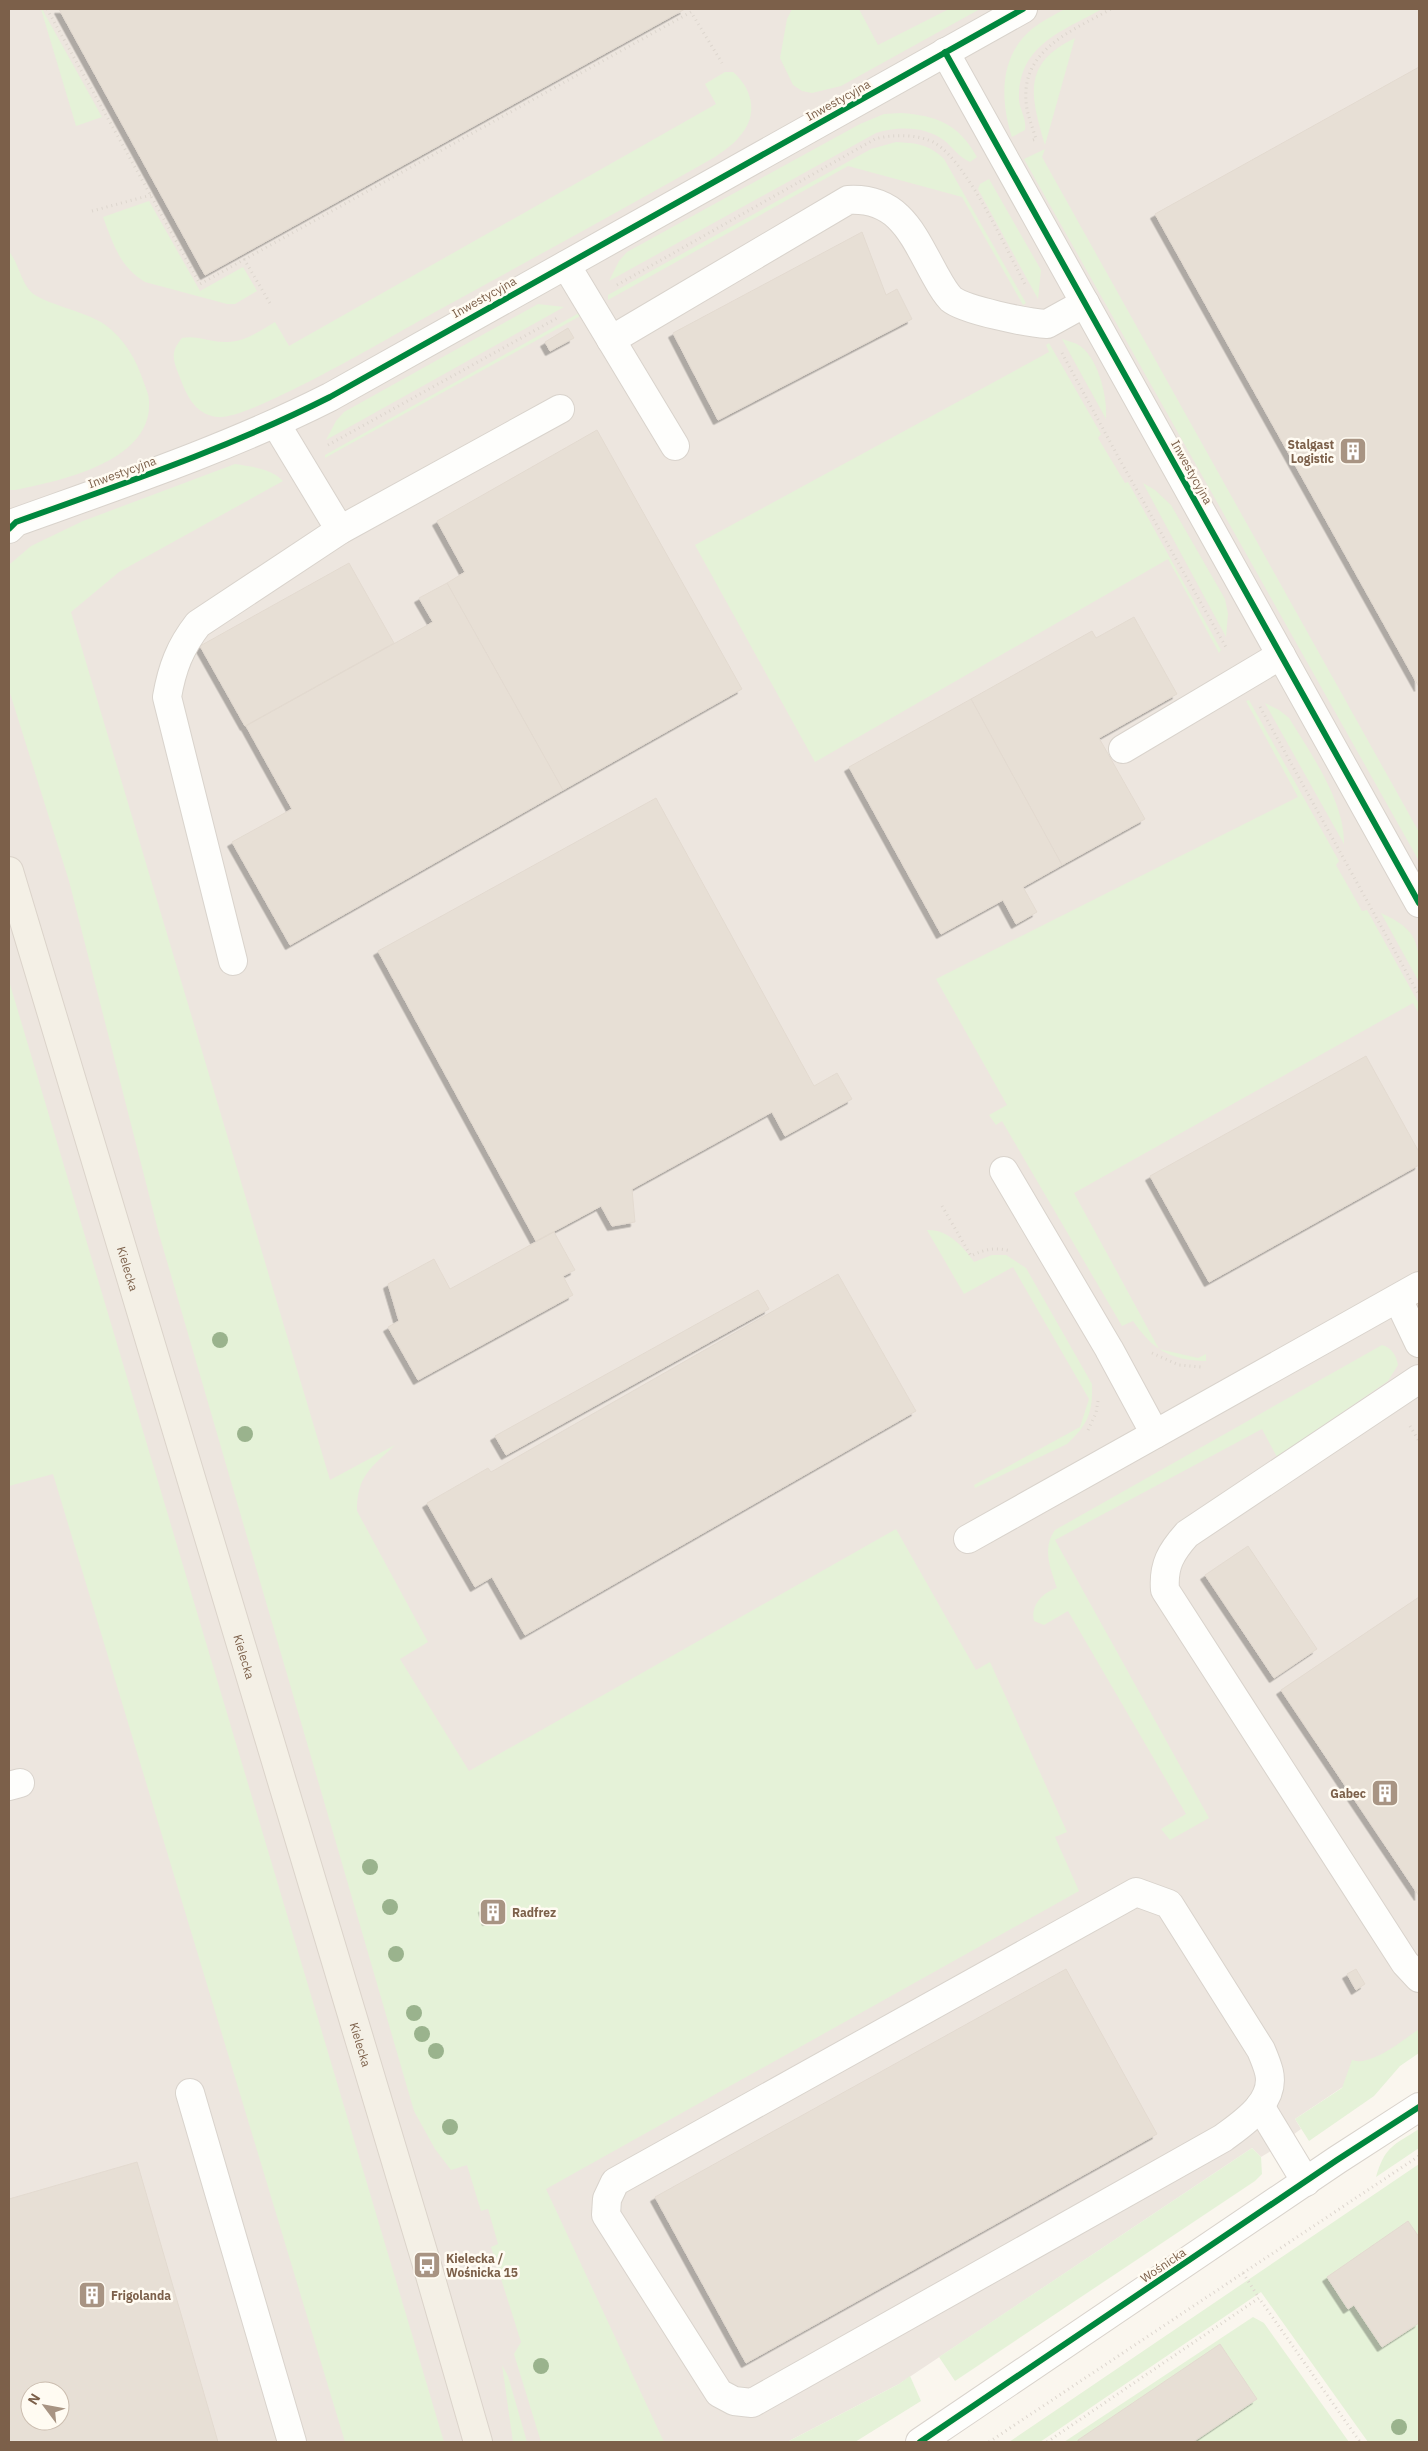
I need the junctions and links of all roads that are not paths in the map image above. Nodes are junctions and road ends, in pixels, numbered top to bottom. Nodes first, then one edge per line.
1 (1023, 9) edge
2 (946, 52) junction
3 (566, 265) junction
4 (1085, 303) junction
5 (611, 340) junction
6 (560, 409) dead end
7 (276, 424) junction
8 (675, 446) dead end
9 (11, 524) edge
10 (340, 530) junction
11 (1281, 655) junction
12 (1123, 749) dead end
13 (9, 870) edge
14 (1419, 903) edge
15 (233, 961) dead end
16 (1004, 1171) dead end
17 (1409, 1292) edge
18 (1419, 1343) edge
19 (1419, 1379) edge
20 (1155, 1434) junction
21 (968, 1539) dead end
22 (1419, 1978) edge
23 (190, 2092) dead end
24 (1419, 2095) edge
25 (1260, 2106) junction
26 (1419, 2107) edge
27 (1336, 2160) junction
28 (1306, 2182) junction
29 (292, 2442) edge
30 (478, 2442) edge
31 (920, 2442) edge

1 - 2 street, Inwestycyjna
2 - 3 street, Inwestycyjna
2 - 4 street, Inwestycyjna
3 - 5 street
3 - 7 street, Inwestycyjna
4 - 5 street
4 - 11 street, Inwestycyjna
5 - 8 street
6 - 10 street
7 - 9 street, Inwestycyjna
7 - 10 street
10 - 15 street
11 - 12 street
11 - 14 street, Inwestycyjna
13 - 30 main road, Kielecka
16 - 20 street
17 - 18 street
17 - 20 street
19 - 22 street
20 - 21 street
23 - 29 street
24 - 27 street, Wośnicka
25 - 25 street
25 - 28 street
26 - 27 street, Wośnicka
27 - 28 street, Wośnicka
28 - 31 street, Wośnicka

